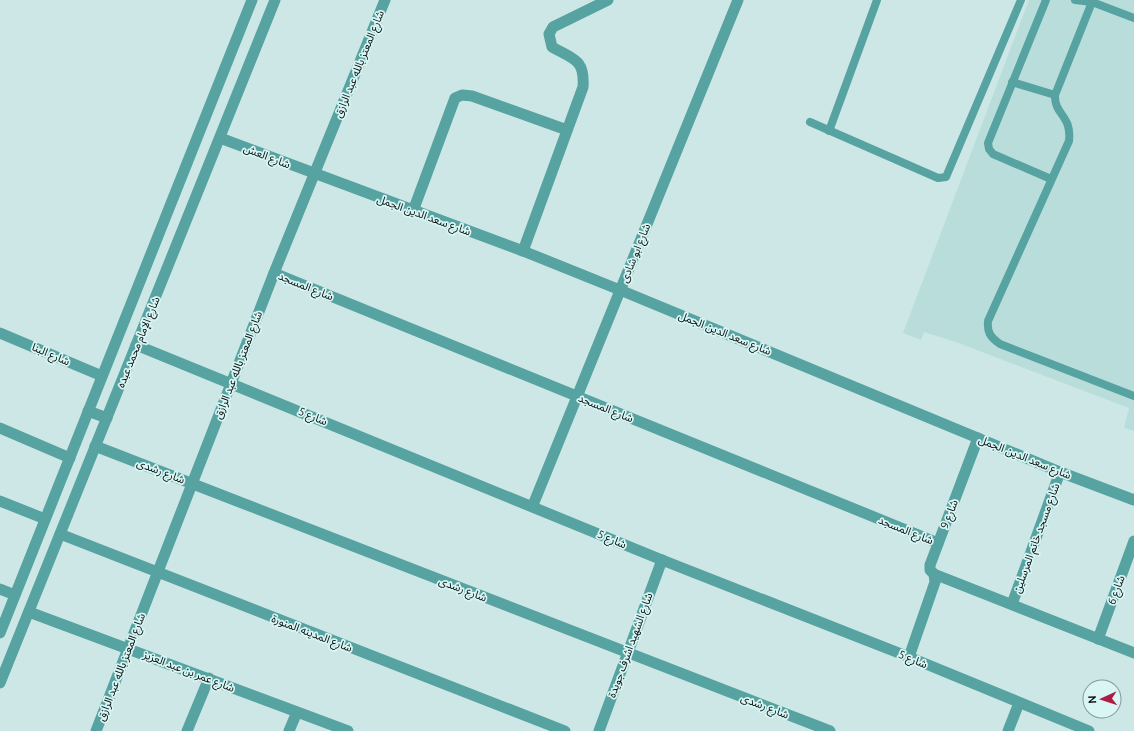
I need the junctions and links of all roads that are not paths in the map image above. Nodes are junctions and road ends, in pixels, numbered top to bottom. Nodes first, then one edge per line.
1 (252, 0) edge
2 (275, 0) edge
3 (385, 0) edge
4 (608, 0) edge
5 (738, 0) edge
6 (877, 0) edge
7 (1021, 0) edge
8 (1046, 0) edge
9 (1075, 0) edge
10 (1092, 2) junction
11 (1134, 18) edge
12 (1012, 82) junction
13 (1054, 95) junction
14 (810, 122) dead end
15 (567, 130) junction
16 (829, 131) junction
17 (220, 138) junction
18 (314, 174) junction
19 (1051, 179) junction
20 (413, 211) junction
21 (523, 252) junction
22 (274, 273) junction
23 (620, 290) junction
24 (0, 333) edge
25 (136, 345) junction
26 (102, 376) junction
27 (232, 383) junction
28 (577, 396) junction
29 (1134, 396) edge
30 (88, 411) junction
31 (107, 418) junction
32 (0, 428) edge
33 (978, 438) junction
34 (95, 446) junction
35 (70, 458) junction
36 (1060, 472) junction
37 (192, 484) junction
38 (1134, 500) edge
39 (0, 501) edge
40 (532, 505) junction
41 (45, 519) junction
42 (60, 534) junction
43 (1134, 541) edge
44 (938, 543) junction
45 (662, 560) junction
46 (158, 573) junction
47 (934, 574) junction
48 (0, 589) edge
49 (15, 595) junction
50 (1012, 604) junction
51 (29, 612) junction
52 (0, 633) edge
53 (1098, 639) junction
54 (128, 648) junction
55 (628, 652) junction
56 (1134, 653) edge
57 (908, 657) junction
58 (209, 678) junction
59 (0, 683) edge
60 (1019, 703) junction
61 (297, 712) junction
62 (96, 731) edge
63 (187, 731) edge
64 (290, 731) edge
65 (348, 731) edge
66 (565, 731) edge
67 (599, 731) edge
68 (830, 731) edge
69 (1008, 731) edge
70 (1089, 731) edge

1 - 26 street, شارع الإمام محمد عبده
2 - 17 street, شارع الإمام محمد عبده
3 - 18 street, شارع المعتز بالله عبد الرازق
4 - 15 street
5 - 23 street, شارع ابو شادى
6 - 16 lane
7 - 16 lane
8 - 12 lane
9 - 10 lane
10 - 11 lane
10 - 13 lane
12 - 13 lane
12 - 19 lane
13 - 19 lane
14 - 16 lane
15 - 20 street
15 - 21 street
17 - 18 street, شارع العش
17 - 25 street, شارع الإمام محمد عبده
18 - 20 street, شارع سعد الدين الجمل
18 - 22 street, شارع المعتز بالله عبد الرازق
19 - 29 lane
20 - 21 street, شارع سعد الدين الجمل
21 - 23 street, شارع سعد الدين الجمل
22 - 27 street, شارع المعتز بالله عبد الرازق
22 - 28 street, شارع المسجد
23 - 28 street, شارع ابو شادى
23 - 33 street, شارع سعد الدين الجمل
24 - 26 street, شارع البنا
25 - 27 street, شارع 5
25 - 31 street, شارع الإمام محمد عبده
26 - 30 street, شارع الإمام محمد عبده
27 - 37 street, شارع المعتز بالله عبد الرازق
27 - 40 street, شارع 5
28 - 40 street, شارع ابو شادى
28 - 44 street, شارع المسجد
30 - 31 street
30 - 35 street, شارع الإمام محمد عبده
31 - 34 street, شارع الإمام محمد عبده
32 - 35 street
33 - 36 street, شارع سعد الدين الجمل
33 - 44 street, شارع 9
34 - 37 street, شارع رشدى
34 - 42 street, شارع الإمام محمد عبده
35 - 41 street, شارع الإمام محمد عبده
36 - 38 street, شارع سعد الدين الجمل
36 - 50 street, شارع مسجد خاتم المرسلين
37 - 46 street, شارع المعتز بالله عبد الرازق
37 - 55 street, شارع رشدى
39 - 41 street
40 - 45 street, شارع 5
41 - 49 street, شارع الإمام محمد عبده
42 - 46 street, شارع المدينه المنورة
42 - 51 street, شارع الإمام محمد عبده
43 - 53 street, شارع 6
44 - 47 street, شارع 9
45 - 55 street, شارع الشهيد اشرف جويدة
45 - 57 street, شارع 5
46 - 54 street, شارع المعتز بالله عبد الرازق
46 - 66 street, شارع المدينه المنورة
47 - 50 street
47 - 57 street, شارع 9
48 - 49 street
49 - 52 street, شارع الإمام محمد عبده
50 - 53 street
51 - 54 street, شارع عمر بن عبد العزيز
51 - 59 street, شارع الإمام محمد عبده
53 - 56 street
54 - 58 street, شارع عمر بن عبد العزيز
54 - 62 street, شارع المعتز بالله عبد الرازق
55 - 67 street, شارع الشهيد اشرف جويدة
55 - 68 street, شارع رشدى
57 - 60 street, شارع 5
58 - 61 street, شارع عمر بن عبد العزيز
58 - 63 street
60 - 69 street
60 - 70 street, شارع 5
61 - 64 street
61 - 65 street, شارع عمر بن عبد العزيز

